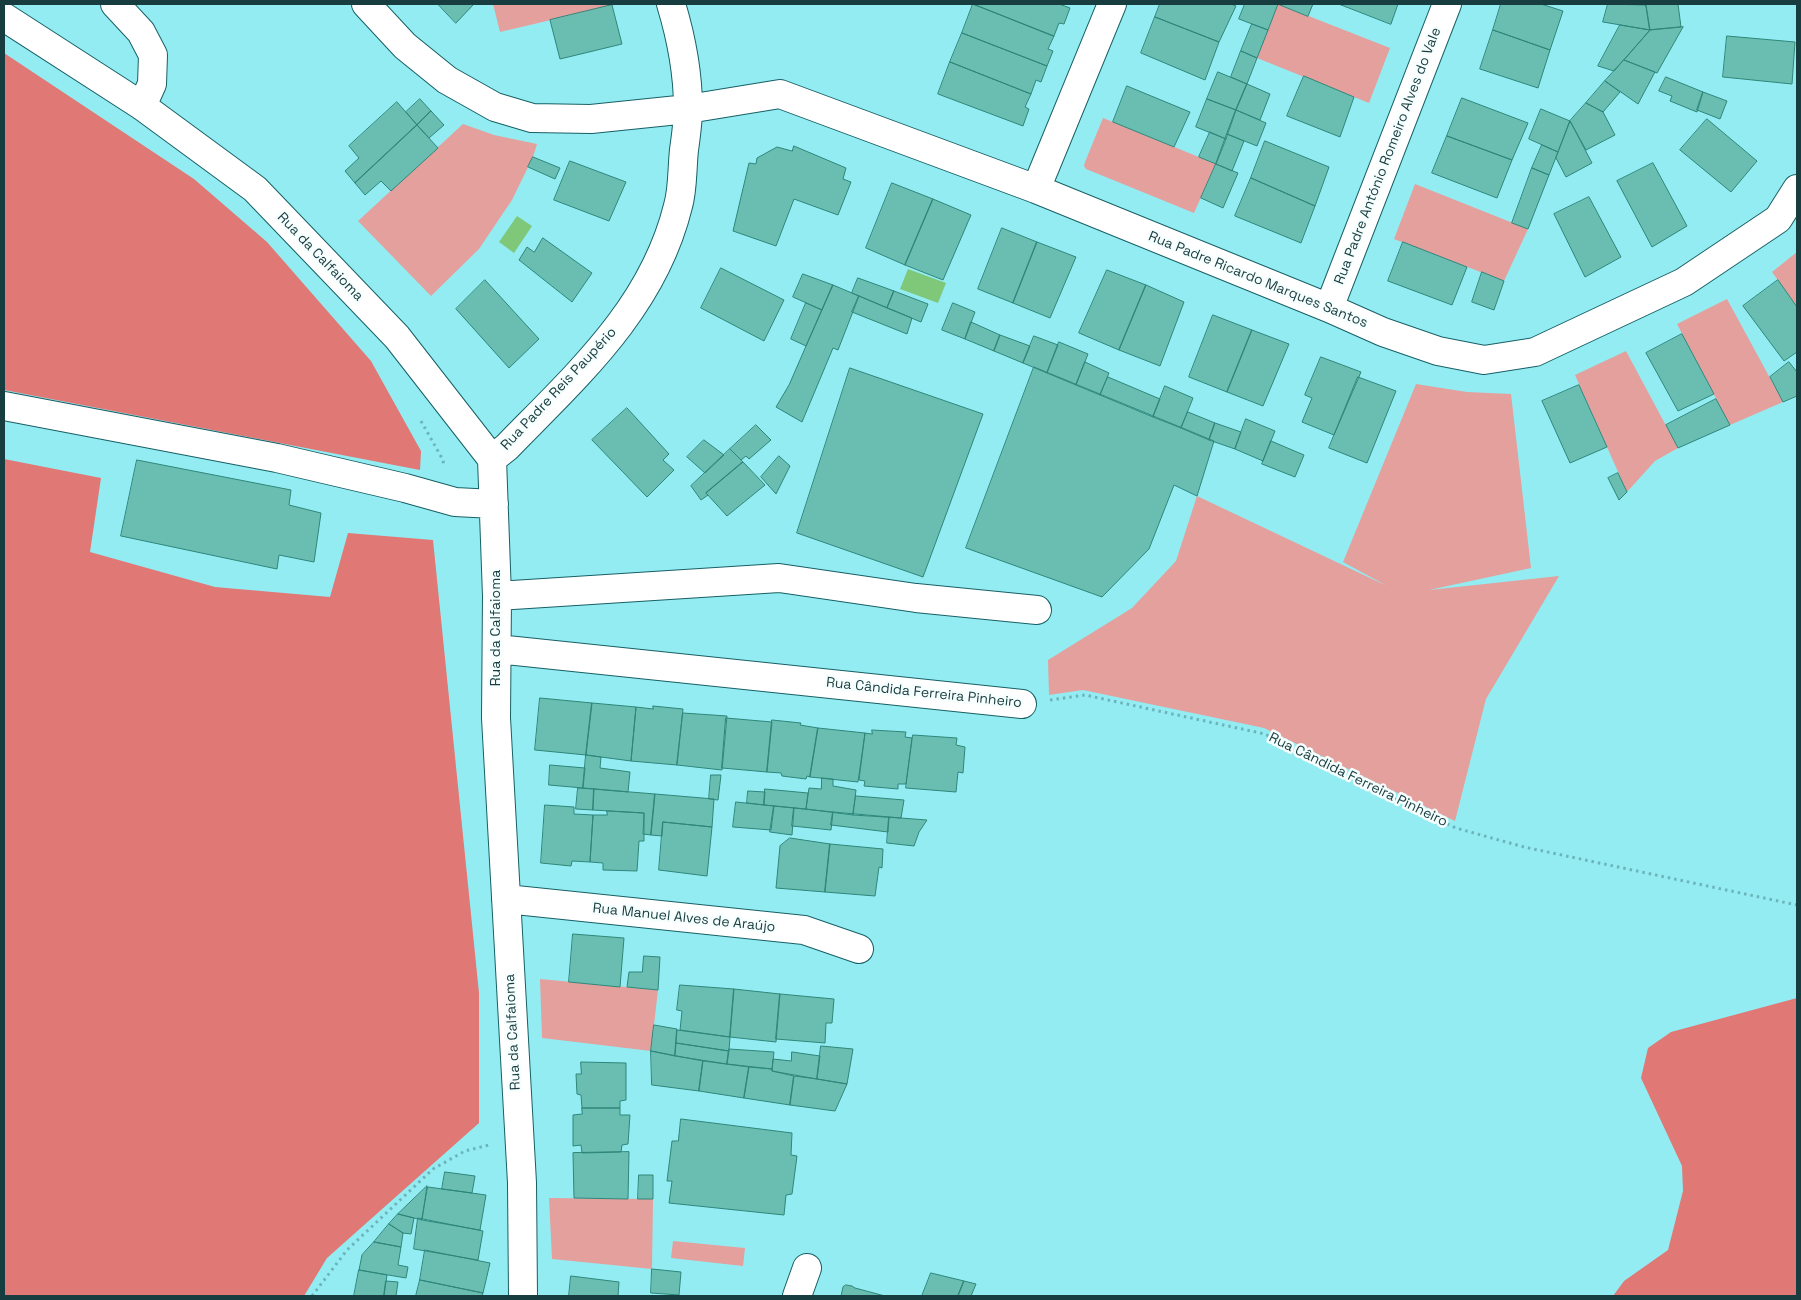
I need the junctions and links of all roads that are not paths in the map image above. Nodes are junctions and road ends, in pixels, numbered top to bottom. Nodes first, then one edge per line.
1 (115, 4) edge
2 (366, 4) edge
3 (671, 4) edge
4 (1112, 4) edge
5 (1447, 4) edge
6 (4, 17) edge
7 (142, 106) junction
8 (688, 109) junction
9 (1797, 189) edge
10 (1036, 190) junction
11 (1329, 308) junction
12 (4, 406) edge
13 (492, 459) junction
14 (494, 504) junction
15 (497, 596) junction
16 (1037, 610) dead end
17 (497, 650) junction
18 (1022, 704) road end
19 (506, 899) junction
20 (859, 949) dead end
21 (806, 1268) dead end
22 (523, 1296) edge
23 (797, 1296) edge

1 - 7 street
2 - 8 street, Rua Padre Ricardo Marques Santos
3 - 8 street, Rua Padre Reis Paupério
4 - 10 street
5 - 11 street, Rua Padre António Romeiro Alves do Vale
6 - 7 street, Rua da Calfaioma
7 - 13 street, Rua da Calfaioma
8 - 10 street, Rua Padre Ricardo Marques Santos
8 - 13 street, Rua Padre Reis Paupério
9 - 11 street, Rua Padre Ricardo Marques Santos
10 - 11 street, Rua Padre Ricardo Marques Santos
12 - 14 street
13 - 14 street, Rua da Calfaioma
14 - 15 street, Rua da Calfaioma
15 - 16 street
15 - 17 street, Rua da Calfaioma
17 - 18 street, Rua Cândida Ferreira Pinheiro
17 - 19 street, Rua da Calfaioma
19 - 20 street, Rua Manuel Alves de Araújo
19 - 22 street, Rua da Calfaioma
21 - 23 street

